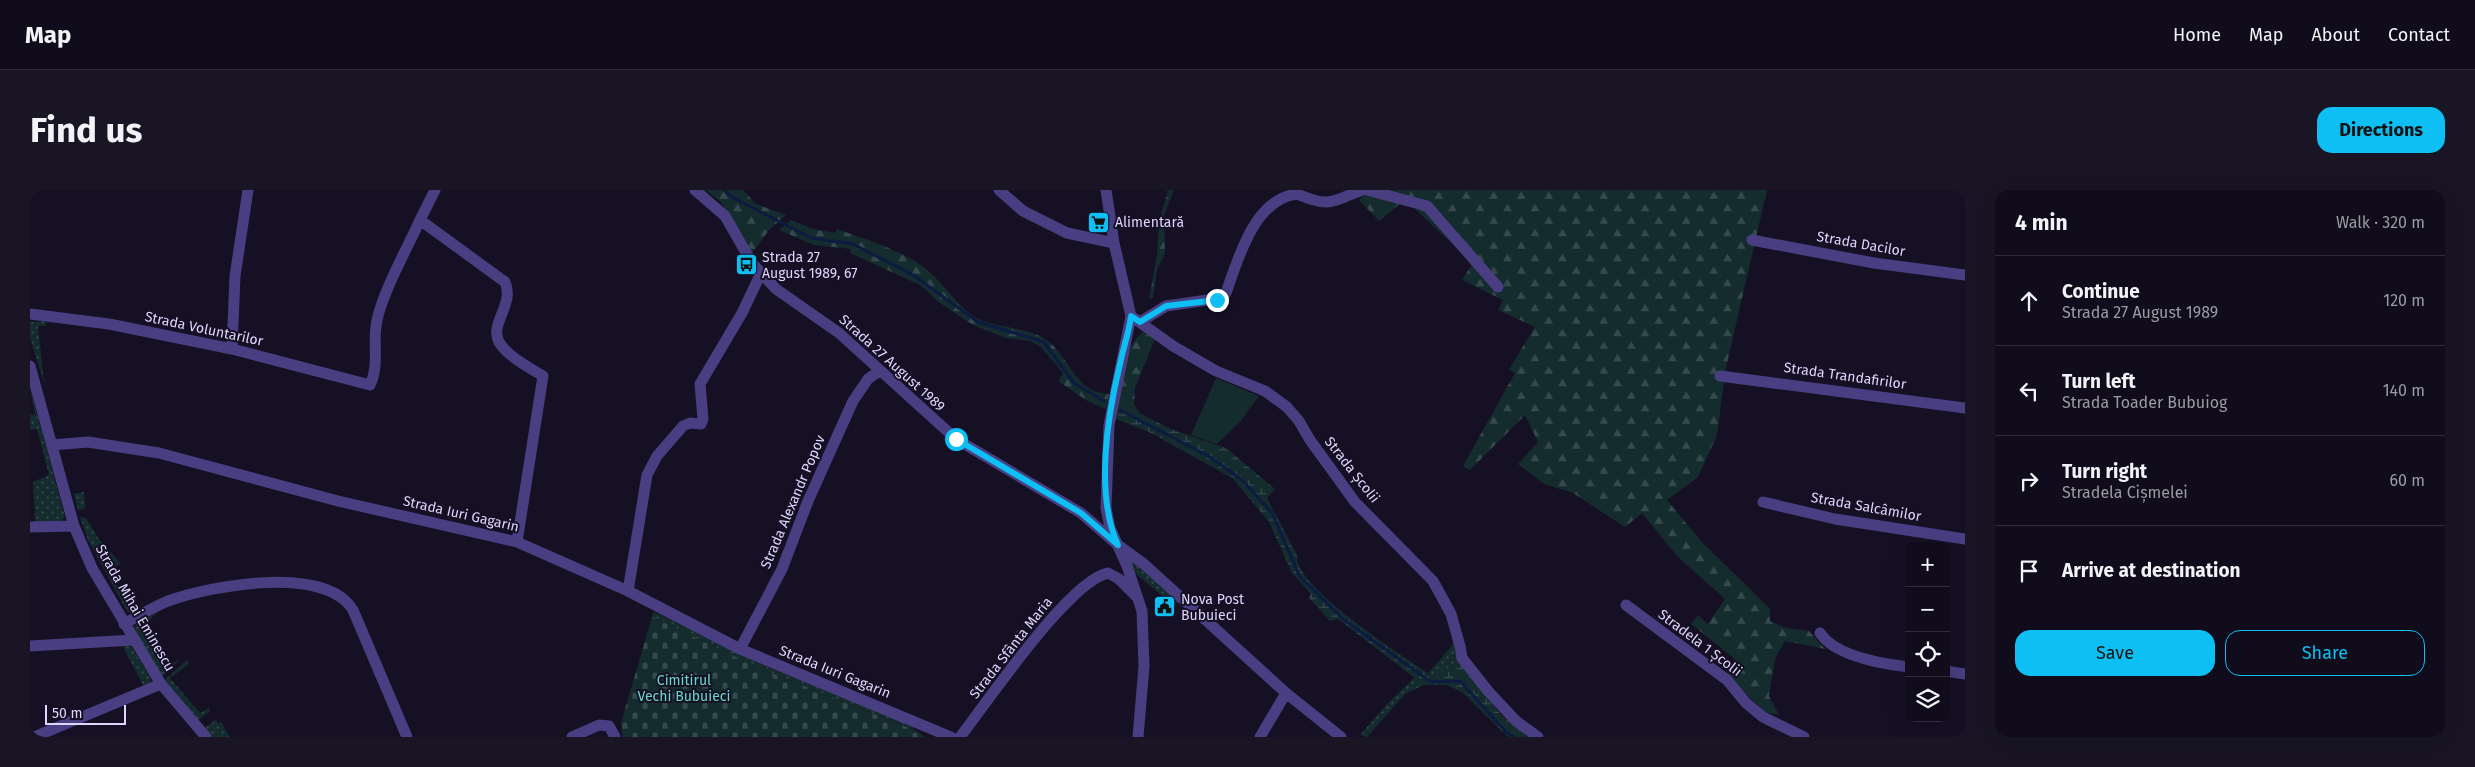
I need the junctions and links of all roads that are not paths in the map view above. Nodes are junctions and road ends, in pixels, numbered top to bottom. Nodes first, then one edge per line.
1 (248, 190) edge
2 (435, 190) edge
3 (695, 190) edge
4 (999, 190) edge
5 (1106, 190) edge
6 (1362, 190) edge
7 (1367, 190) edge
8 (420, 220) junction
9 (1752, 240) dead end
10 (1114, 243) junction
11 (761, 274) junction
12 (1965, 275) edge
13 (1498, 287) dead end
14 (30, 314) edge
15 (1136, 319) junction
16 (232, 349) junction
17 (30, 366) edge
18 (879, 371) junction
19 (1720, 376) dead end
20 (1965, 408) edge
21 (52, 445) junction
22 (1763, 502) dead end
23 (74, 526) junction
24 (30, 527) edge
25 (1965, 539) edge
26 (517, 542) junction
27 (1118, 545) junction
28 (628, 591) junction
29 (1138, 597) junction
30 (1626, 605) dead end
31 (124, 624) junction
32 (1820, 633) dead end
33 (133, 640) junction
34 (30, 646) edge
35 (740, 649) junction
36 (1905, 666) edge
37 (1950, 672) edge
38 (1965, 674) edge
39 (161, 684) junction
40 (1286, 693) junction
41 (34, 737) edge
42 (206, 737) edge
43 (407, 737) edge
44 (572, 737) edge
45 (615, 737) edge
46 (951, 737) edge
47 (960, 737) edge
48 (1138, 737) edge
49 (1260, 737) edge
50 (1341, 737) edge
51 (1538, 737) edge
52 (1804, 737) edge

1 - 16 street
2 - 8 street
3 - 11 street, Strada 27 August 1989
4 - 10 street
5 - 10 street
6 - 15 street
7 - 13 street
8 - 16 street, Strada Voluntarilor
8 - 26 street
9 - 12 street, Strada Dacilor
10 - 15 street
11 - 18 street, Strada 27 August 1989
11 - 28 street
14 - 16 street, Strada Voluntarilor
15 - 27 street
15 - 51 street, Strada Școlii
17 - 21 street, Strada Mihai Eminescu
18 - 27 street, Strada 27 August 1989
18 - 35 street, Strada Alexandr Popov
19 - 20 street, Strada Trandafirilor
21 - 23 street, Strada Mihai Eminescu
21 - 26 street, Strada Iuri Gagarin
22 - 25 street, Strada Salcâmilor
23 - 24 street
23 - 31 street, Strada Mihai Eminescu
26 - 28 street, Strada Iuri Gagarin
27 - 29 street
27 - 40 street, Strada 27 August 1989
28 - 35 street, Strada Iuri Gagarin
29 - 47 street, Strada Sfânta Maria
29 - 48 street
30 - 52 street, Stradela 1 Școlii
31 - 33 street, Strada Mihai Eminescu
31 - 43 street
32 - 36 street
33 - 34 street
33 - 39 street, Strada Mihai Eminescu
35 - 46 street, Strada Iuri Gagarin
37 - 38 street
39 - 41 street
39 - 42 street, Strada Mihai Eminescu
40 - 49 street
40 - 50 street, Strada 27 August 1989
44 - 45 street

